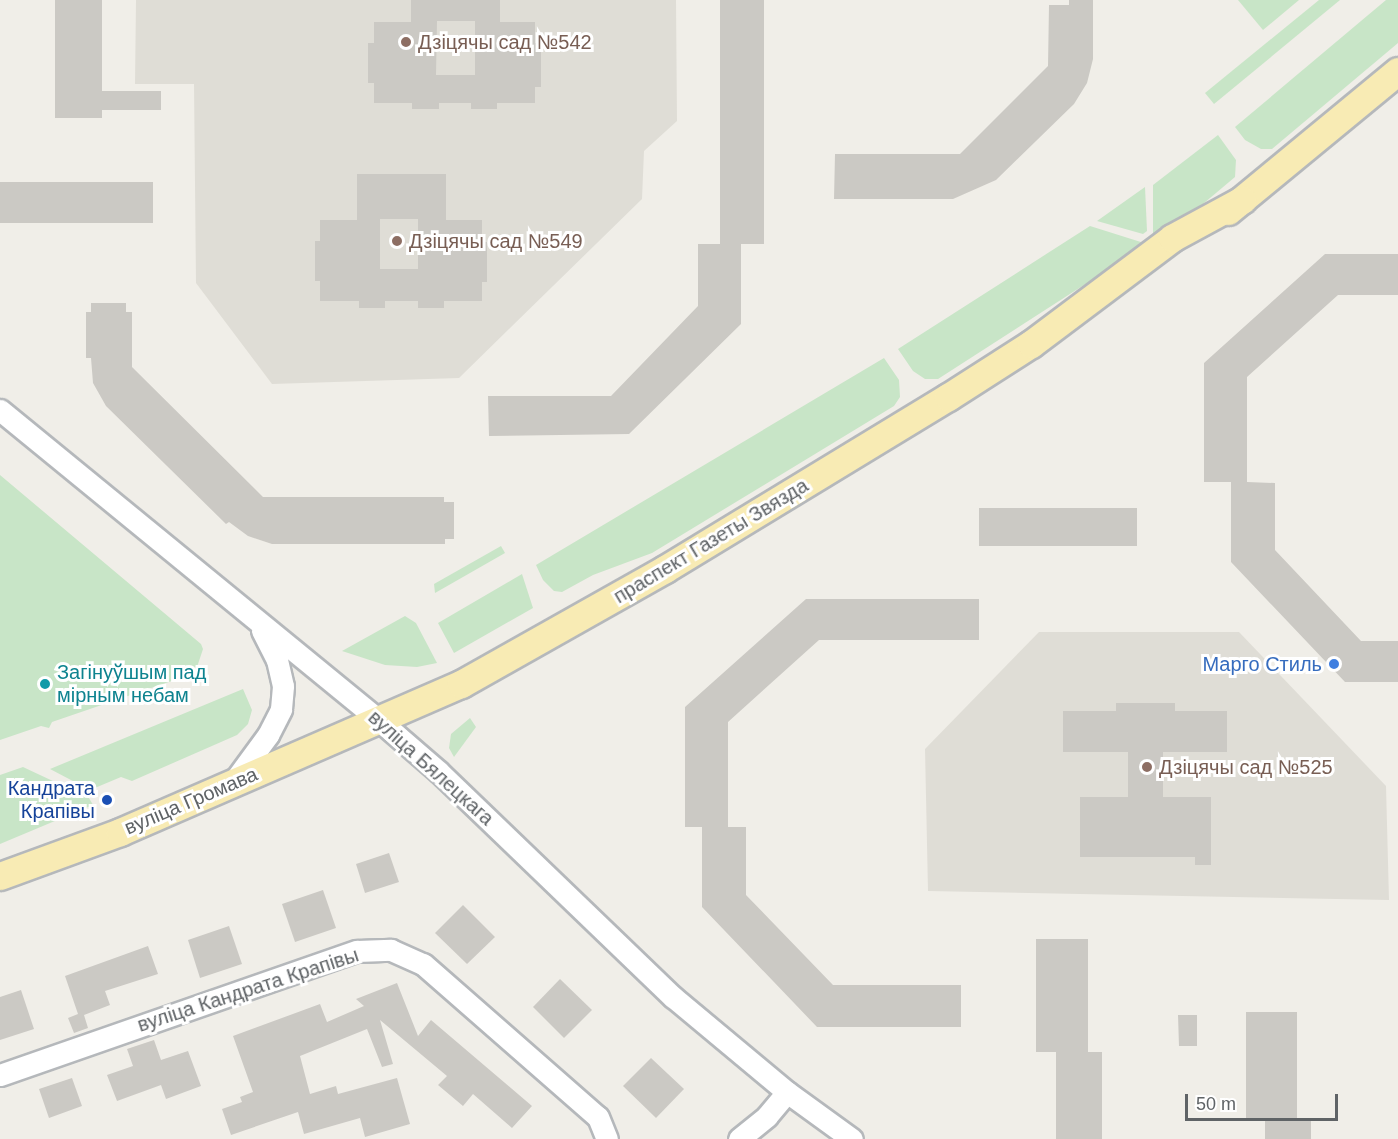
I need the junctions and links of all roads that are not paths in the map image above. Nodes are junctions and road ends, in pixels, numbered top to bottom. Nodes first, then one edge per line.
1 (1398, 71) edge
2 (0, 410) edge
3 (259, 625) junction
4 (380, 721) junction
5 (232, 784) junction
6 (0, 876) edge
7 (0, 1075) edge
8 (787, 1092) junction
9 (607, 1139) edge
10 (739, 1139) edge
11 (852, 1139) edge

1 - 4 main road, праспект Газеты Звязда
2 - 3 street, вуліца Бялецкага
3 - 4 street, вуліца Бялецкага
3 - 5 street
4 - 5 main road, вуліца Громава
4 - 8 street, вуліца Бялецкага
5 - 6 main road, вуліца Громава
7 - 9 street, вуліца Кандрата Крапівы
8 - 10 street
8 - 11 street, вуліца Бялецкага

